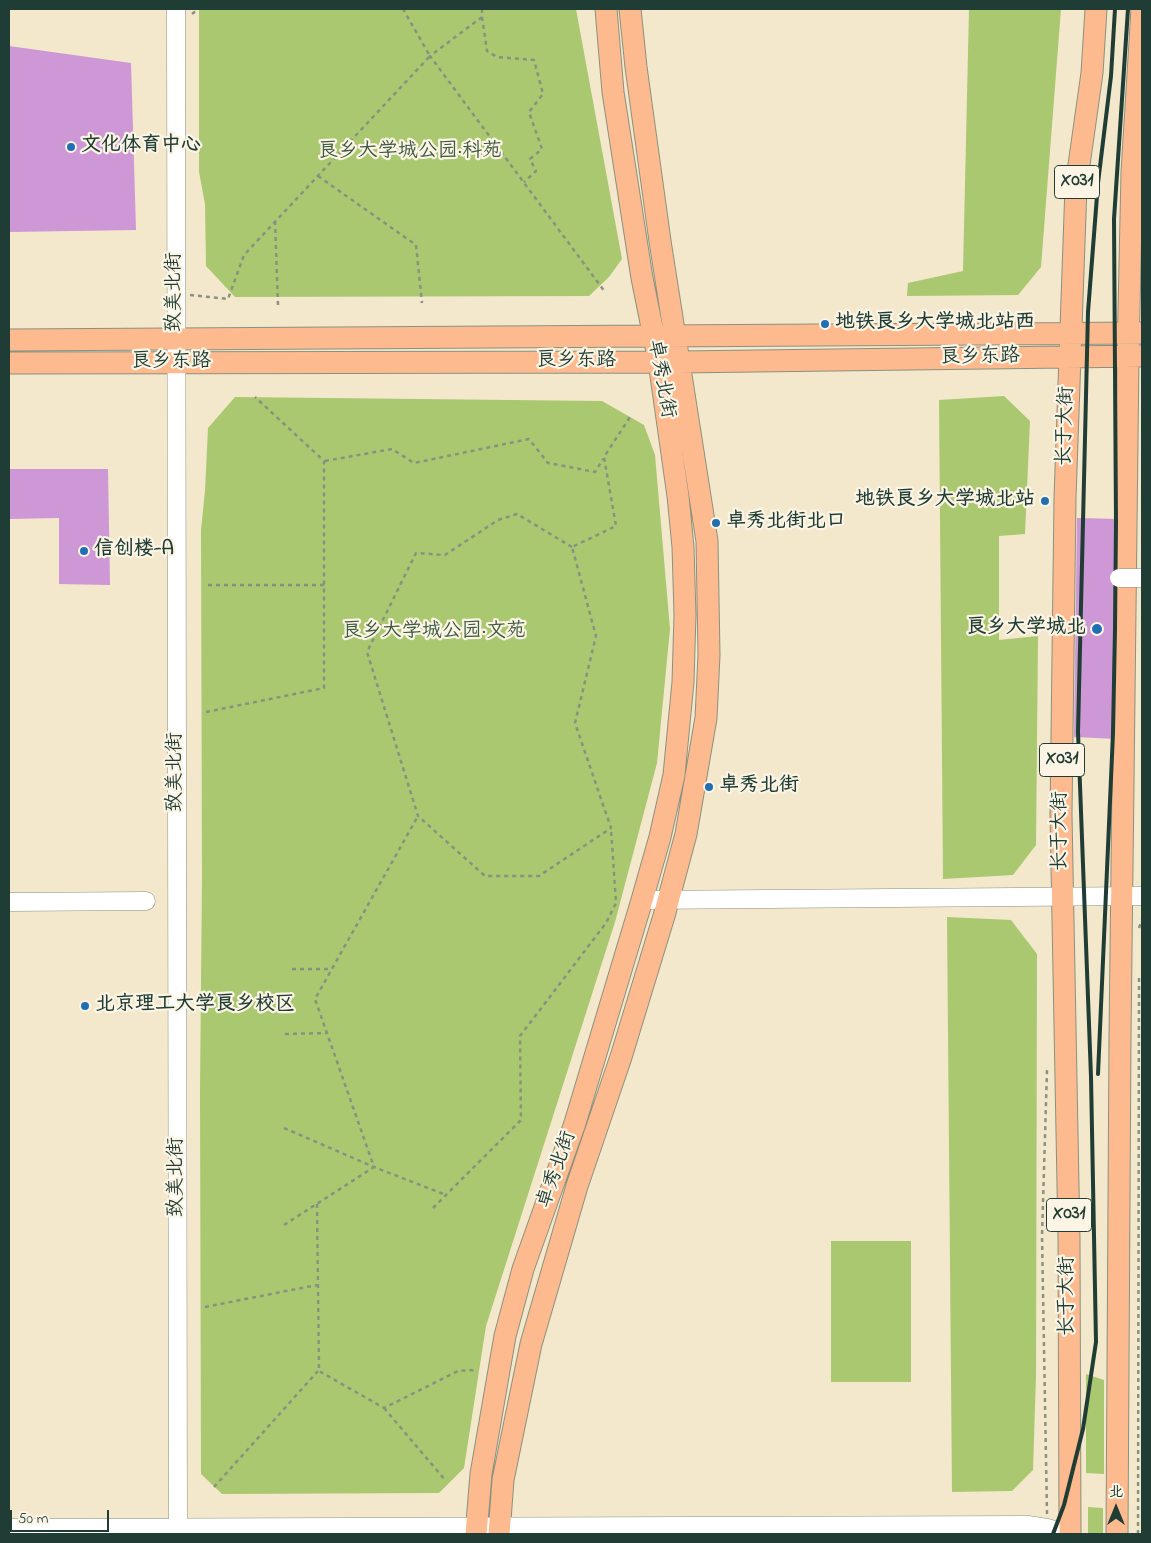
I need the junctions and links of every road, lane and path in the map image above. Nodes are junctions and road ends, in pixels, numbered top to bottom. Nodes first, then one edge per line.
1 (198, 9) edge
2 (403, 9) edge
3 (482, 9) edge
4 (606, 9) edge
5 (630, 9) edge
6 (1096, 9) edge
7 (1142, 9) edge
8 (184, 11) edge
9 (482, 17) junction
10 (1141, 47) edge
11 (430, 56) junction
12 (318, 176) junction
13 (524, 182) junction
14 (275, 221) junction
15 (605, 292) dead end
16 (176, 294) junction
17 (422, 302) dead end
18 (278, 305) dead end
19 (1071, 333) junction
20 (1136, 333) edge
21 (652, 335) junction
22 (676, 336) junction
23 (176, 338) junction
24 (9, 340) edge
25 (1135, 356) edge
26 (1069, 357) junction
27 (669, 362) junction
28 (9, 363) edge
29 (176, 363) junction
30 (255, 397) dead end
31 (630, 417) dead end
32 (604, 457) junction
33 (324, 461) junction
34 (572, 547) junction
35 (1119, 578) dead end
36 (1142, 578) edge
37 (208, 584) dead end
38 (324, 585) junction
39 (206, 712) dead end
40 (418, 816) junction
41 (611, 828) junction
42 (1063, 896) junction
43 (1132, 896) edge
44 (642, 900) junction
45 (668, 900) junction
46 (146, 901) dead end
47 (9, 902) edge
48 (1142, 920) edge
49 (1139, 928) dead end
50 (1139, 967) dead end
51 (292, 969) dead end
52 (332, 970) junction
53 (327, 1033) junction
54 (285, 1034) dead end
55 (1048, 1062) dead end
56 (284, 1128) dead end
57 (374, 1168) junction
58 (446, 1195) junction
59 (317, 1204) junction
60 (433, 1208) dead end
61 (284, 1225) dead end
62 (317, 1285) junction
63 (206, 1307) dead end
64 (476, 1370) dead end
65 (319, 1371) junction
66 (384, 1408) junction
67 (446, 1481) dead end
68 (214, 1487) dead end
69 (9, 1528) edge
70 (1048, 1528) junction
71 (499, 1530) edge
72 (178, 1531) edge
73 (476, 1531) edge
74 (1070, 1534) edge
75 (1117, 1534) edge
76 (1138, 1534) edge

1 - 8 path
2 - 11 path
3 - 9 path
4 - 21 main road, 卓秀北街
5 - 22 main road, 卓秀北街
6 - 19 main road, 长于大街 / X031
7 - 10 main road, X031
8 - 16 street, 致美北街
9 - 11 path
9 - 13 path
10 - 20 main road, X031
11 - 12 path
11 - 13 path
12 - 14 path
12 - 17 path
13 - 15 path
14 - 16 path
14 - 18 path
16 - 23 street, 致美北街
19 - 20 main road, 良乡东路
19 - 22 main road, 良乡东路
19 - 26 main road, 长于大街 / X031
20 - 25 main road, X031
21 - 22 main road, 良乡东路
21 - 23 main road, 良乡东路
21 - 27 main road, 卓秀北街
22 - 27 main road, 卓秀北街
23 - 24 main road, 良乡东路
23 - 29 street, 致美北街
25 - 26 main road, 良乡东路
25 - 43 main road, X031
26 - 27 main road, 良乡东路
26 - 42 main road, 长于大街 / X031
27 - 29 main road, 良乡东路
27 - 44 main road, 卓秀北街
27 - 45 main road
28 - 29 main road, 良乡东路
29 - 72 street, 致美北街
30 - 33 path
31 - 32 path
32 - 33 path
32 - 34 path
33 - 38 path
34 - 40 path
34 - 41 path
35 - 36 street, bridge
37 - 38 path
38 - 39 path
40 - 41 path
40 - 52 path
41 - 58 path
42 - 43 street
42 - 45 street
42 - 74 main road, 长于大街 / X031
43 - 75 main road, X031
44 - 45 street
44 - 73 main road, 卓秀北街
45 - 71 main road
46 - 47 street
48 - 49 path
50 - 76 path
51 - 52 path
52 - 53 path
53 - 54 path
53 - 57 path
55 - 70 path, 长于大街
56 - 57 path
57 - 58 path
57 - 59 path
58 - 60 path
59 - 61 path
59 - 62 path
62 - 63 path
62 - 65 path
64 - 66 path
65 - 66 path
65 - 68 path
66 - 67 path
69 - 72 street
70 - 71 street
70 - 74 street
71 - 73 street
72 - 73 street

